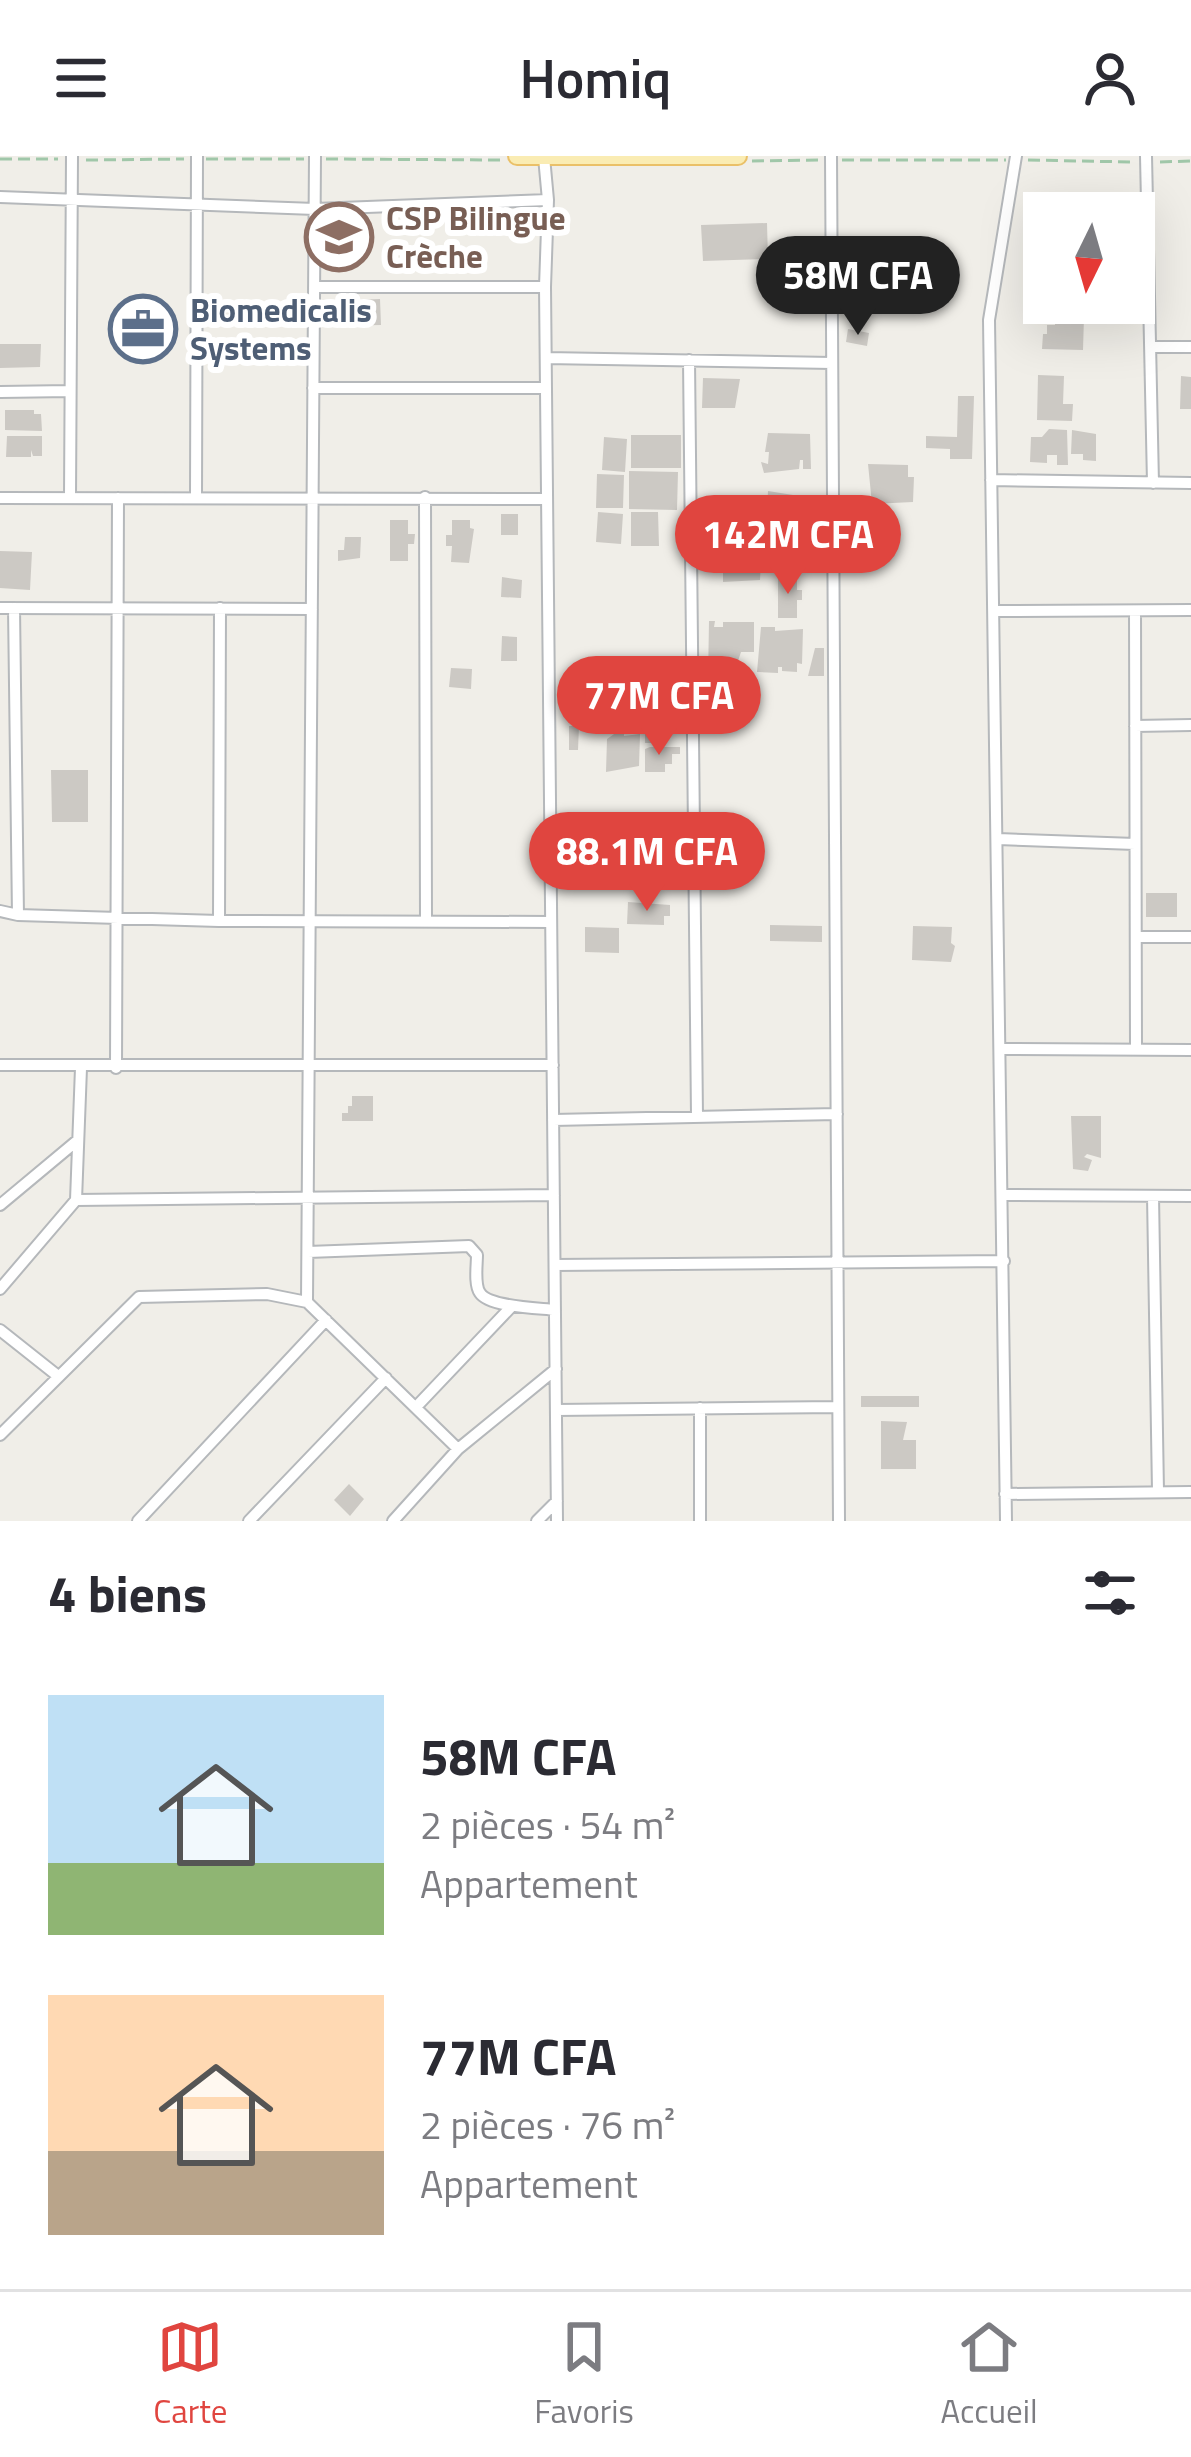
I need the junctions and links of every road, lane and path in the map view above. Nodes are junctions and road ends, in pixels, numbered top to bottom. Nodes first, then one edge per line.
1 (72, 156) edge
2 (197, 156) edge
3 (315, 156) edge
4 (517, 156) edge
5 (738, 156) edge
6 (831, 156) edge
7 (1016, 156) edge
8 (1146, 156) edge
9 (544, 157) edge
10 (0, 197) edge
11 (72, 199) junction
12 (548, 200) junction
13 (197, 203) junction
14 (315, 209) junction
15 (314, 287) junction
16 (545, 287) junction
17 (1150, 347) junction
18 (1191, 347) edge
19 (546, 358) junction
20 (689, 360) junction
21 (832, 363) junction
22 (314, 388) junction
23 (546, 388) junction
24 (70, 391) junction
25 (0, 392) edge
26 (992, 480) junction
27 (1153, 483) junction
28 (1191, 483) edge
29 (313, 496) junction
30 (196, 497) junction
31 (424, 497) junction
32 (0, 498) edge
33 (70, 498) junction
34 (118, 498) junction
35 (547, 499) junction
36 (0, 608) edge
37 (14, 608) junction
38 (117, 608) junction
39 (220, 608) junction
40 (312, 609) junction
41 (994, 610) junction
42 (1135, 610) junction
43 (1191, 610) edge
44 (1191, 725) edge
45 (1135, 726) junction
46 (998, 839) junction
47 (1135, 844) junction
48 (0, 910) edge
49 (18, 915) junction
50 (115, 919) junction
51 (310, 920) junction
52 (220, 921) junction
53 (426, 921) junction
54 (551, 922) junction
55 (1136, 937) junction
56 (1191, 937) edge
57 (1001, 1049) junction
58 (1136, 1050) junction
59 (1191, 1050) edge
60 (309, 1064) junction
61 (0, 1065) edge
62 (553, 1065) junction
63 (81, 1068) junction
64 (116, 1068) junction
65 (837, 1114) junction
66 (697, 1116) junction
67 (553, 1120) junction
68 (78, 1140) junction
69 (308, 1195) junction
70 (554, 1195) junction
71 (1004, 1195) junction
72 (1153, 1196) junction
73 (1191, 1196) edge
74 (76, 1200) junction
75 (0, 1205) edge
76 (308, 1252) junction
77 (1004, 1261) junction
78 (837, 1262) junction
79 (555, 1265) junction
80 (0, 1289) edge
81 (308, 1302) junction
82 (512, 1306) junction
83 (555, 1310) junction
84 (326, 1320) junction
85 (0, 1330) edge
86 (556, 1369) junction
87 (58, 1376) junction
88 (386, 1378) junction
89 (416, 1407) junction
90 (838, 1407) junction
91 (700, 1408) junction
92 (556, 1411) junction
93 (0, 1436) edge
94 (458, 1449) junction
95 (1158, 1491) junction
96 (1191, 1492) edge
97 (1005, 1494) junction
98 (557, 1501) junction
99 (138, 1521) edge
100 (249, 1521) edge
101 (393, 1521) edge
102 (536, 1521) edge
103 (557, 1521) edge
104 (700, 1521) edge
105 (839, 1521) edge
106 (1006, 1521) edge

1 - 11 street
2 - 13 street
3 - 14 street
4 - 9 main road
5 - 9 main road
6 - 21 street
7 - 26 street
8 - 17 street
9 - 12 street
10 - 11 street
11 - 13 street
11 - 24 street
12 - 14 street
12 - 16 street
13 - 14 street
13 - 30 street
14 - 15 street
15 - 16 street
15 - 22 street
16 - 19 street
17 - 18 street
17 - 27 street
19 - 20 street
19 - 23 street
20 - 21 street
20 - 66 street
21 - 65 street
22 - 23 street
22 - 29 street
23 - 35 street
24 - 25 street
24 - 33 street
26 - 27 street
26 - 41 street
27 - 28 street
29 - 30 street
29 - 31 street
29 - 40 street
30 - 34 street
31 - 35 street
31 - 53 street
32 - 33 street
33 - 34 street
34 - 38 street
35 - 54 street
36 - 37 street
37 - 38 street
37 - 49 street
38 - 39 street
38 - 50 street
39 - 40 street
39 - 52 street
40 - 51 street
41 - 42 street
41 - 46 street
42 - 43 street
42 - 45 street
44 - 45 street
45 - 47 street
46 - 47 street
46 - 57 street
47 - 55 street
48 - 49 street
49 - 50 street
50 - 52 street
50 - 64 street
51 - 52 street
51 - 53 street
51 - 60 street
53 - 54 street
54 - 62 street
55 - 56 street
55 - 58 street
57 - 58 street
57 - 71 street
58 - 59 street
60 - 62 street
60 - 64 street
60 - 69 street
61 - 63 street
62 - 67 street
63 - 64 street
63 - 68 street
65 - 66 street
65 - 78 street
66 - 67 street
67 - 70 street
68 - 74 street
68 - 75 street
69 - 70 street
69 - 74 street
69 - 76 street
70 - 79 street
71 - 72 street
71 - 77 street
72 - 73 street
72 - 95 street
74 - 80 street
76 - 81 street
76 - 82 street
77 - 78 street
77 - 97 street
78 - 79 street
78 - 90 street
79 - 83 street
81 - 84 street
81 - 87 street
82 - 83 street
82 - 89 street
83 - 86 street
84 - 88 street
84 - 99 street
85 - 87 street
86 - 92 street
86 - 94 street
87 - 93 street
88 - 89 street
88 - 100 street
89 - 94 street
90 - 91 street
90 - 105 street
91 - 92 street
91 - 104 street
92 - 98 street
94 - 101 street
95 - 96 street
95 - 97 street
97 - 106 street
98 - 102 street
98 - 103 street

